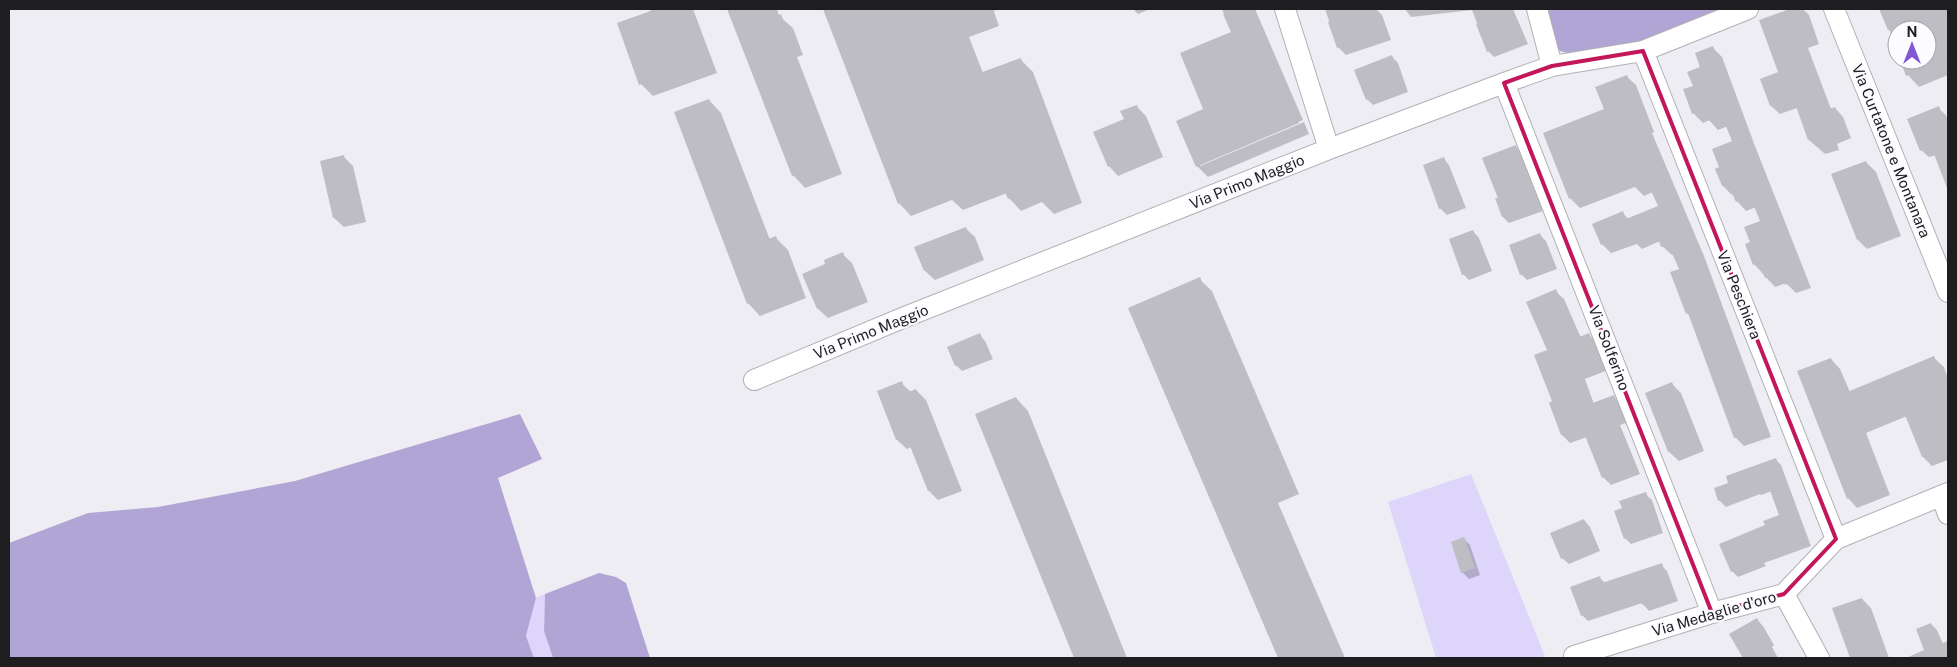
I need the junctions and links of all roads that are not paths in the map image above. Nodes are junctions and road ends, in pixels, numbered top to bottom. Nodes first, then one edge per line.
1 (1285, 9) edge
2 (1537, 9) edge
3 (1748, 9) edge
4 (1834, 9) edge
5 (1642, 51) junction
6 (1552, 66) junction
7 (1504, 83) junction
8 (1329, 149) junction
9 (1948, 292) edge
10 (754, 380) dead end
11 (1946, 502) edge
12 (1836, 539) junction
13 (1784, 594) junction
14 (1712, 613) junction
15 (1574, 656) dead end
16 (1819, 658) edge

1 - 8 street
2 - 6 street
3 - 5 street, Via Primo Maggio
4 - 9 street, Via Curtatone e Montanara
5 - 6 street, Via Primo Maggio
5 - 12 street, Via Peschiera
6 - 7 street, Via Primo Maggio
7 - 8 street, Via Primo Maggio
7 - 14 street, Via Solferino
8 - 10 street, Via Primo Maggio
11 - 12 street
12 - 13 street
13 - 14 street, Via Medaglie d'oro
13 - 16 street, Via Medaglie d'oro
14 - 15 street, Via Medaglie d'oro

